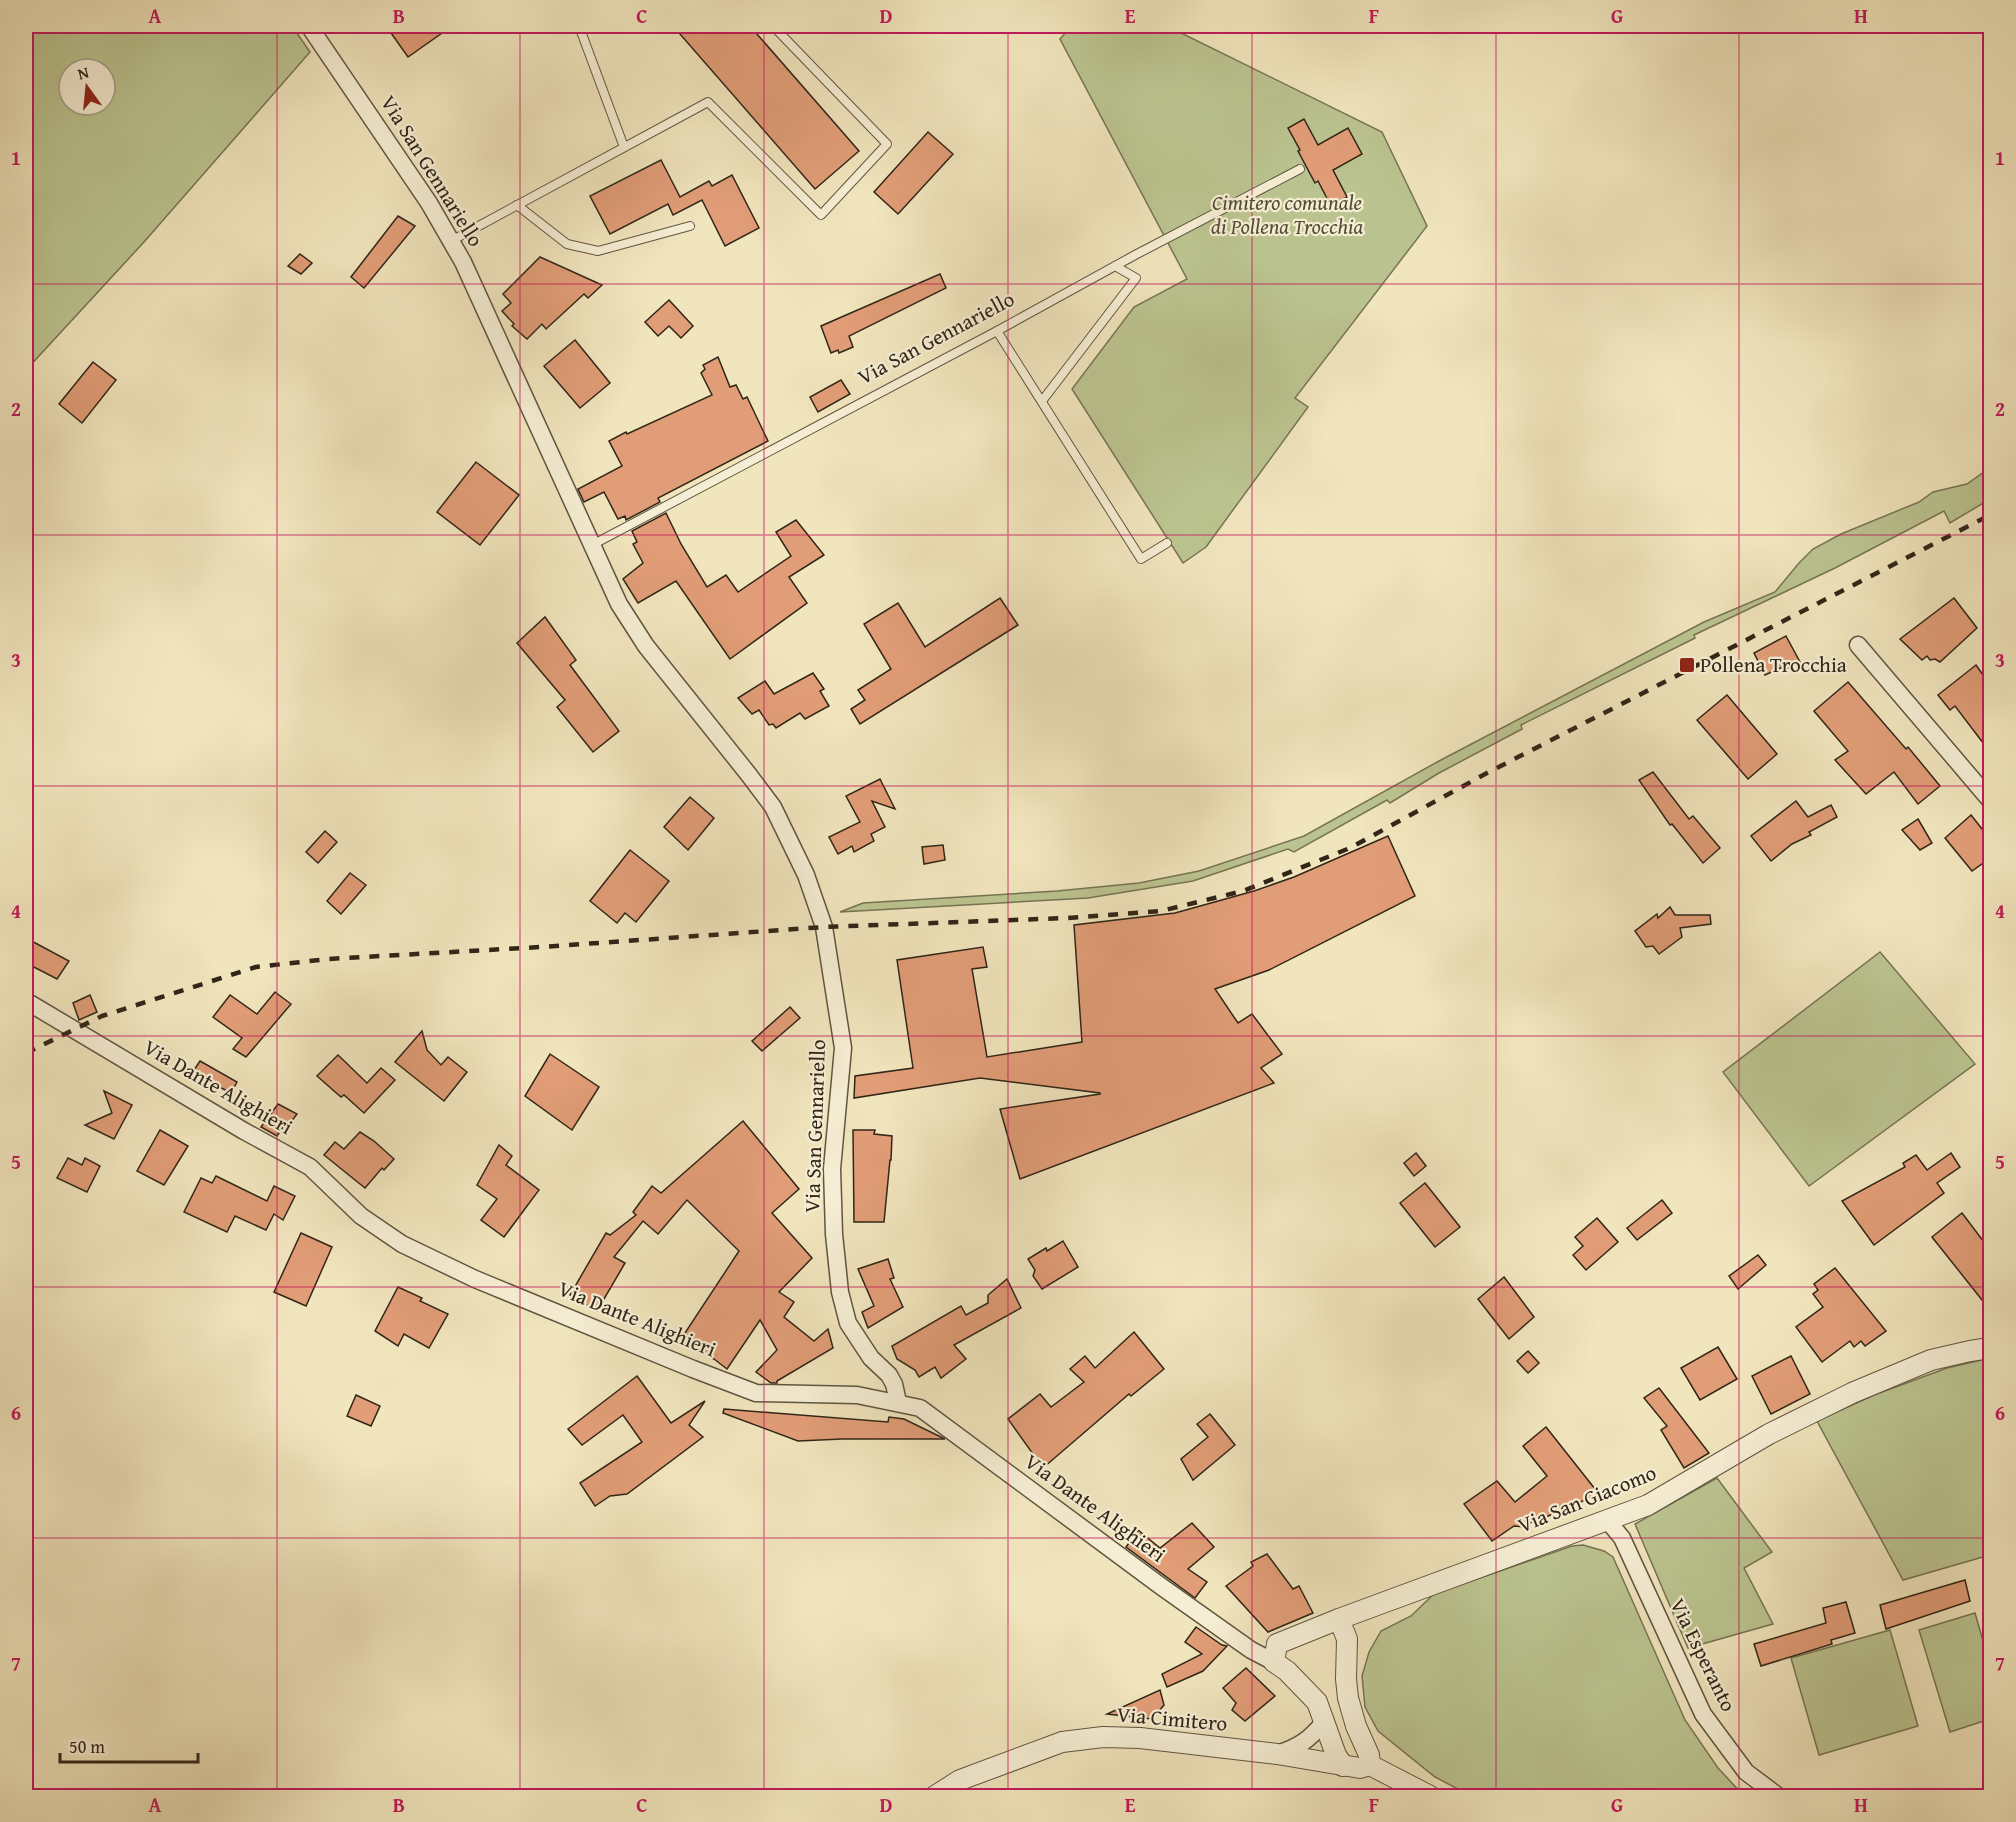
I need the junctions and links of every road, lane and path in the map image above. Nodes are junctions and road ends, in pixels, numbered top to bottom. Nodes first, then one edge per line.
1 (309, 26) edge
2 (579, 26) edge
3 (773, 26) edge
4 (624, 147) junction
5 (1300, 169) dead end
6 (517, 205) junction
7 (690, 226) dead end
8 (451, 241) junction
9 (1115, 266) junction
10 (997, 331) junction
11 (1042, 401) junction
12 (1167, 543) dead end
13 (592, 545) junction
14 (1858, 645) dead end
15 (1990, 800) edge
16 (26, 1001) edge
17 (1990, 1348) edge
18 (898, 1402) junction
19 (1607, 1520) junction
20 (1339, 1619) junction
21 (1275, 1653) junction
22 (1324, 1722) junction
23 (1277, 1754) junction
24 (1370, 1765) junction
25 (1343, 1766) junction
26 (935, 1797) edge
27 (1430, 1797) edge
28 (1778, 1797) edge

1 - 8 street, Via San Gennariello
2 - 4 lane
3 - 4 lane
4 - 6 lane
5 - 9 lane, Via San Gennariello
6 - 7 lane
6 - 8 lane
8 - 13 street, Via San Gennariello
9 - 10 lane, Via San Gennariello
9 - 11 lane
10 - 11 lane
10 - 13 lane, Via San Gennariello
11 - 12 lane
13 - 18 street, Via San Gennariello
14 - 15 street
16 - 18 street, Via Dante Alighieri
17 - 19 street, Via San Giacomo
18 - 21 street, Via Dante Alighieri
19 - 20 street, Via San Giacomo
19 - 28 street, Via Esperanto
20 - 21 street, Via San Giacomo
20 - 24 street
21 - 22 street
22 - 23 street
22 - 25 street
23 - 25 street, Via Cimitero
23 - 26 street, Via Cimitero
24 - 25 street
24 - 27 street

